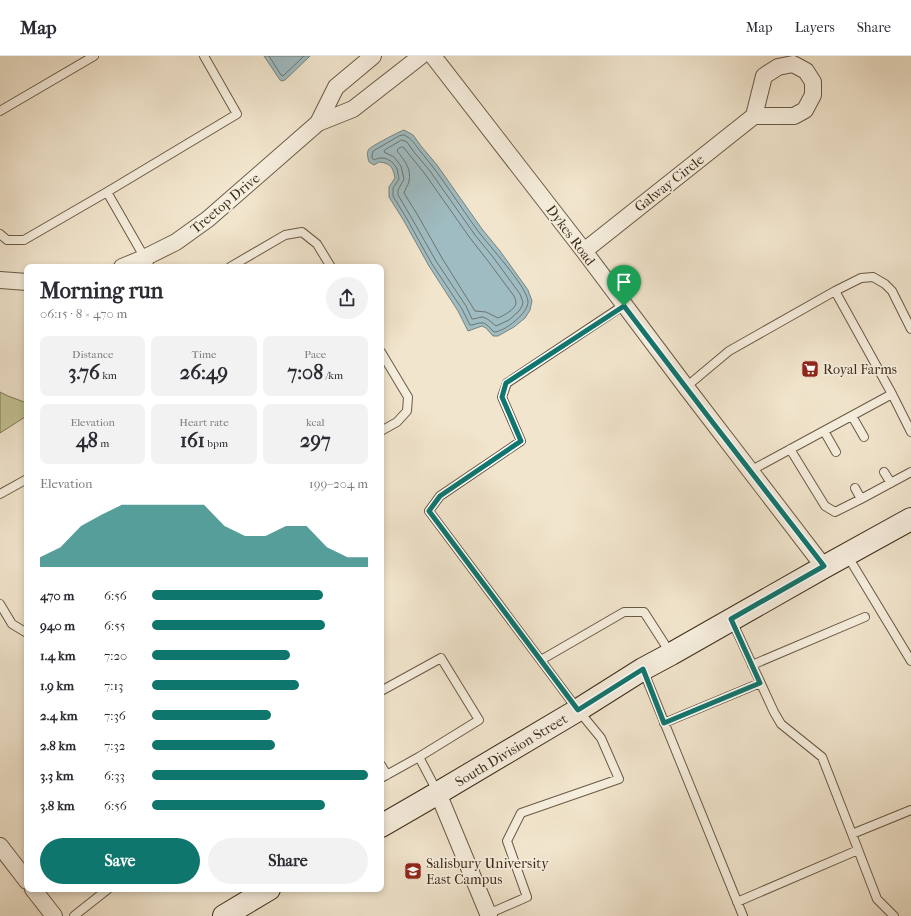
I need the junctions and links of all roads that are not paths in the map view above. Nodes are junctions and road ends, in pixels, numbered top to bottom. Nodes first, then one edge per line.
1 (94, 56) edge
2 (204, 56) edge
3 (373, 56) edge
4 (421, 56) edge
5 (433, 56) edge
6 (0, 111) edge
7 (754, 116) dead end
8 (318, 123) junction
9 (107, 192) junction
10 (0, 234) edge
11 (584, 251) junction
12 (147, 263) edge
13 (235, 264) edge
14 (329, 264) edge
15 (0, 280) edge
16 (24, 282) edge
17 (835, 291) junction
18 (624, 306) junction
19 (911, 329) edge
20 (384, 357) edge
21 (686, 388) junction
22 (892, 394) junction
23 (852, 416) junction
24 (384, 429) edge
25 (824, 431) junction
26 (911, 432) edge
27 (864, 437) dead end
28 (790, 449) junction
29 (836, 452) dead end
30 (750, 471) junction
31 (884, 472) dead end
32 (911, 472) edge
33 (24, 481) edge
34 (891, 483) junction
35 (855, 488) dead end
36 (0, 494) edge
37 (861, 499) junction
38 (911, 519) edge
39 (847, 554) junction
40 (824, 566) junction
41 (0, 604) edge
42 (865, 617) dead end
43 (731, 619) junction
44 (24, 632) edge
45 (671, 654) junction
46 (542, 660) junction
47 (911, 661) edge
48 (752, 665) junction
49 (643, 669) junction
50 (760, 683) junction
51 (384, 690) edge
52 (578, 710) junction
53 (664, 723) junction
54 (419, 757) junction
55 (384, 776) edge
56 (438, 793) junction
57 (911, 810) edge
58 (384, 824) edge
59 (852, 834) junction
60 (0, 846) edge
61 (858, 850) junction
62 (24, 877) edge
63 (35, 892) edge
64 (104, 892) edge
65 (264, 892) edge
66 (737, 902) junction
67 (489, 915) edge
68 (54, 916) edge
69 (74, 916) edge
70 (224, 916) edge
71 (743, 916) edge
72 (894, 916) edge

1 - 6 lane
2 - 9 lane
3 - 8 street, Treetop Drive
4 - 8 street, Treetop Drive
5 - 11 street, Dykes Road
7 - 11 street, Galway Circle
8 - 12 street, Treetop Drive
9 - 10 lane
9 - 12 lane
11 - 18 street, Dykes Road
13 - 14 lane
15 - 16 street
17 - 19 lane
17 - 21 lane
17 - 22 lane
18 - 21 street, Dykes Road
18 - 46 lane
20 - 24 lane
21 - 30 street, Dykes Road
22 - 23 lane
22 - 26 lane
23 - 25 lane
23 - 27 lane
25 - 28 lane
25 - 29 lane
28 - 30 lane
28 - 37 lane
30 - 40 street, Dykes Road
31 - 34 lane
32 - 34 lane
33 - 36 lane
34 - 37 lane
35 - 37 lane
38 - 39 street, South Division Street
39 - 40 street, South Division Street
39 - 47 lane
40 - 43 street, South Division Street
41 - 44 lane
42 - 48 lane
43 - 45 street, South Division Street
43 - 48 lane
45 - 46 lane
45 - 49 street, South Division Street
46 - 52 lane
48 - 50 lane
49 - 52 street, South Division Street
49 - 53 lane
50 - 53 lane
50 - 59 lane
51 - 54 lane
52 - 56 street, South Division Street
52 - 67 lane
53 - 66 lane
54 - 55 lane
54 - 56 lane
56 - 58 street, South Division Street
56 - 67 street
57 - 59 lane
59 - 61 lane
60 - 62 street
61 - 66 lane
61 - 72 lane
63 - 68 street
64 - 69 lane
65 - 70 street
66 - 71 lane

